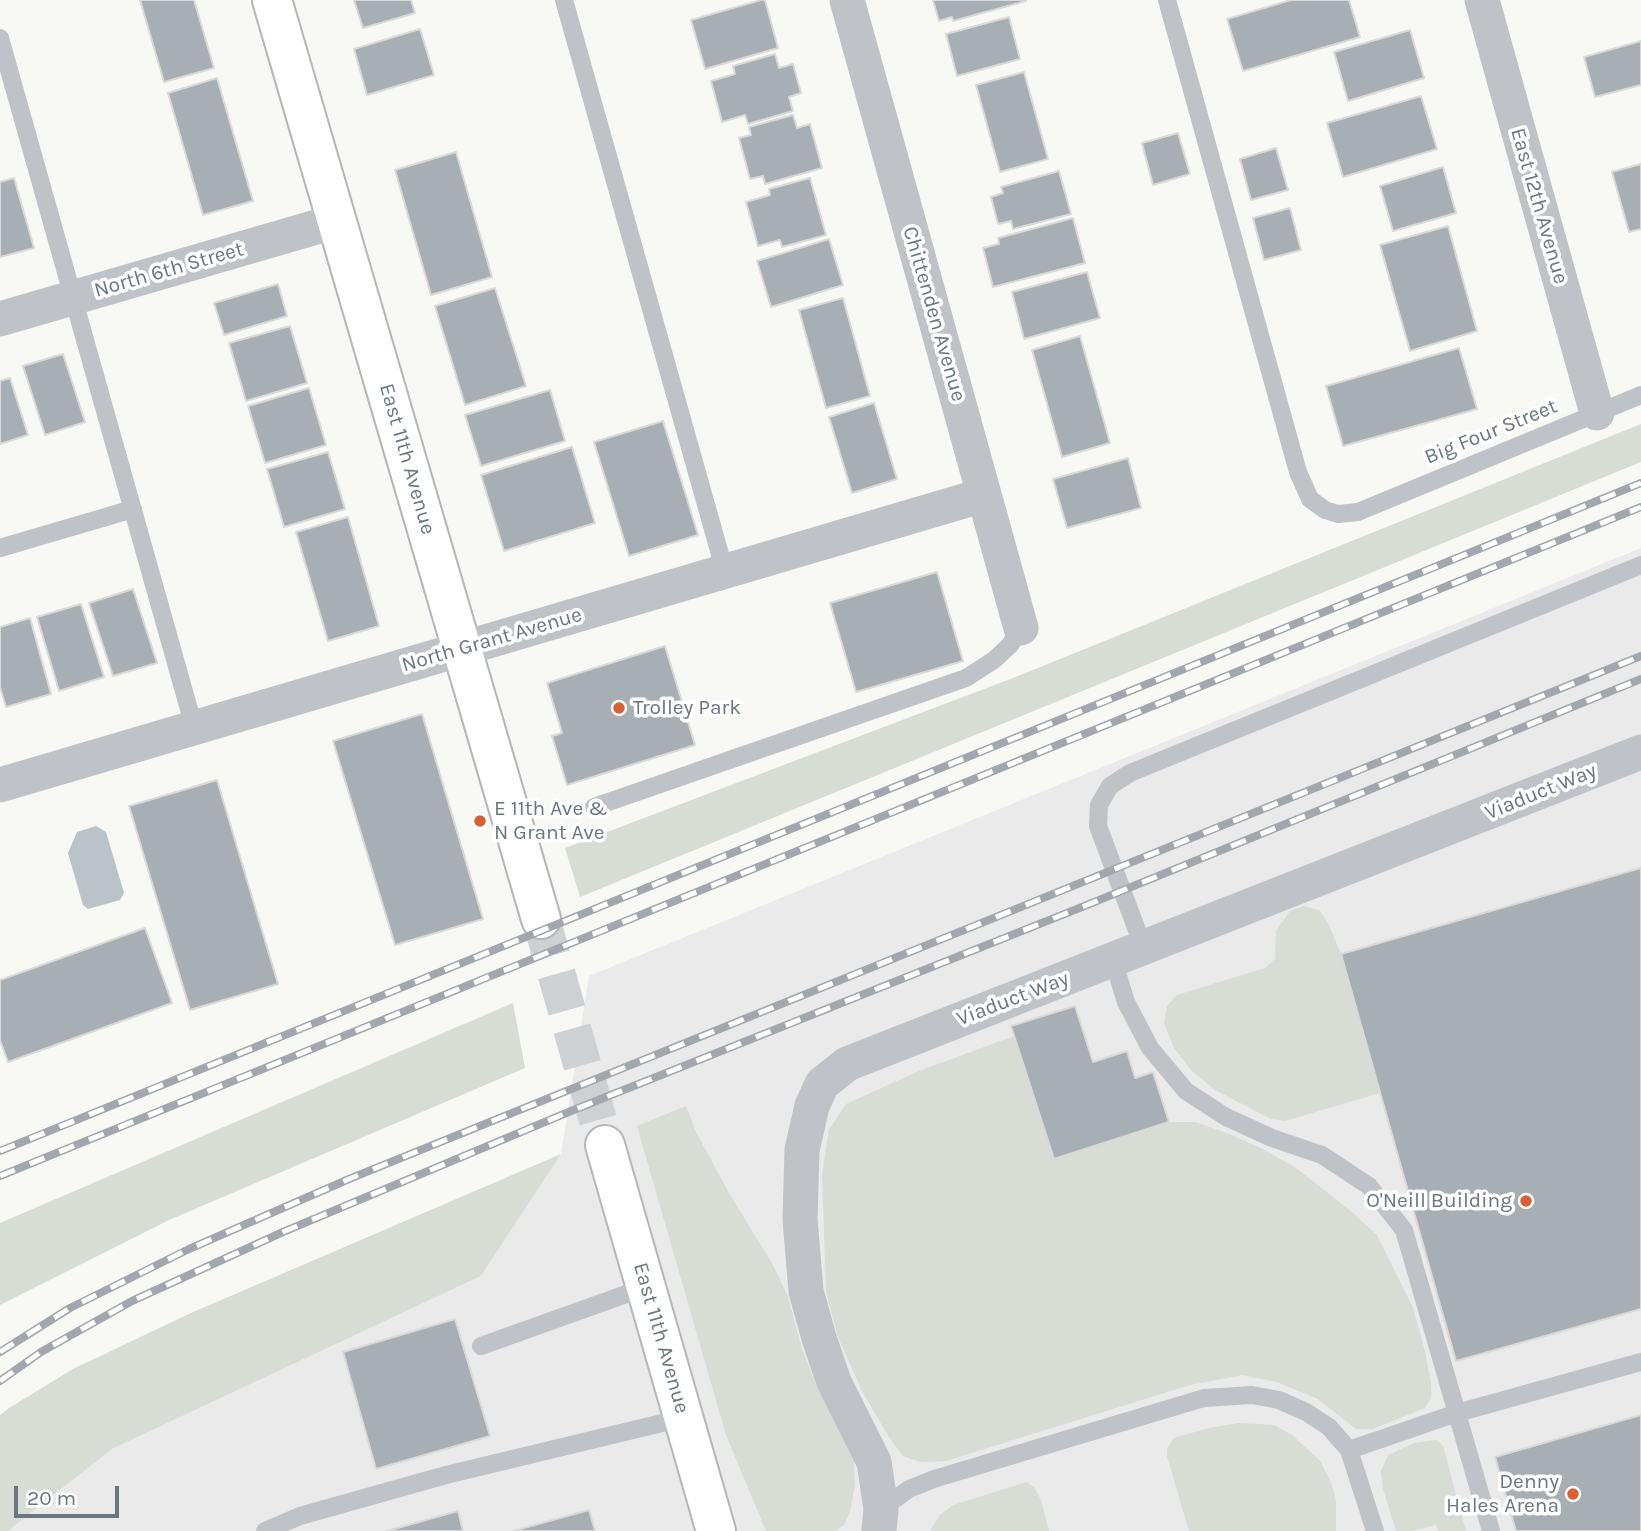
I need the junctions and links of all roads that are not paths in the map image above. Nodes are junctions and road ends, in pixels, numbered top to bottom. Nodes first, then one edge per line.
1 (272, 0) edge
2 (564, 0) edge
3 (846, 0) edge
4 (1167, 0) edge
5 (1482, 0) edge
6 (1, 47) edge
7 (337, 221) junction
8 (73, 298) junction
9 (0, 319) edge
10 (1641, 396) edge
11 (1597, 413) junction
12 (984, 495) junction
13 (133, 509) junction
14 (0, 548) edge
15 (1641, 565) edge
16 (725, 572) junction
17 (1021, 628) joint
18 (463, 649) junction
19 (194, 727) junction
20 (1641, 752) edge
21 (0, 785) edge
22 (594, 807) dead end
23 (541, 919) tunnel mouth
24 (1128, 954) junction
25 (606, 1145) tunnel mouth
26 (646, 1287) junction
27 (481, 1346) dead end
28 (1641, 1362) edge
29 (1457, 1413) junction
30 (683, 1418) junction
31 (1349, 1450) junction
32 (880, 1520) edge
33 (265, 1531) edge
34 (716, 1531) edge
35 (1374, 1531) edge
36 (1491, 1531) edge

1 - 7 street, East 11th Avenue
2 - 16 lane
3 - 12 street, Chittenden Avenue
4 - 11 lane, Big Four Street
5 - 11 street, East 12th Avenue
6 - 8 lane
7 - 8 street, North 6th Street
7 - 18 street, East 11th Avenue
8 - 9 street, North 6th Street
8 - 13 lane
10 - 11 lane, Big Four Street
12 - 16 street, North Grant Avenue
12 - 17 street, Chittenden Avenue
13 - 14 lane
13 - 19 lane
15 - 24 lane
16 - 18 street, North Grant Avenue
17 - 22 lane
18 - 19 street, North Grant Avenue
18 - 23 street, East 11th Avenue
19 - 21 street, North Grant Avenue
20 - 24 street, Viaduct Way
24 - 29 lane
24 - 32 street, Viaduct Way
25 - 26 street, East 11th Avenue
26 - 27 lane
26 - 30 street, East 11th Avenue
28 - 29 lane
29 - 31 lane
29 - 36 lane
30 - 33 lane
30 - 34 street, East 11th Avenue
31 - 32 lane
31 - 35 lane

